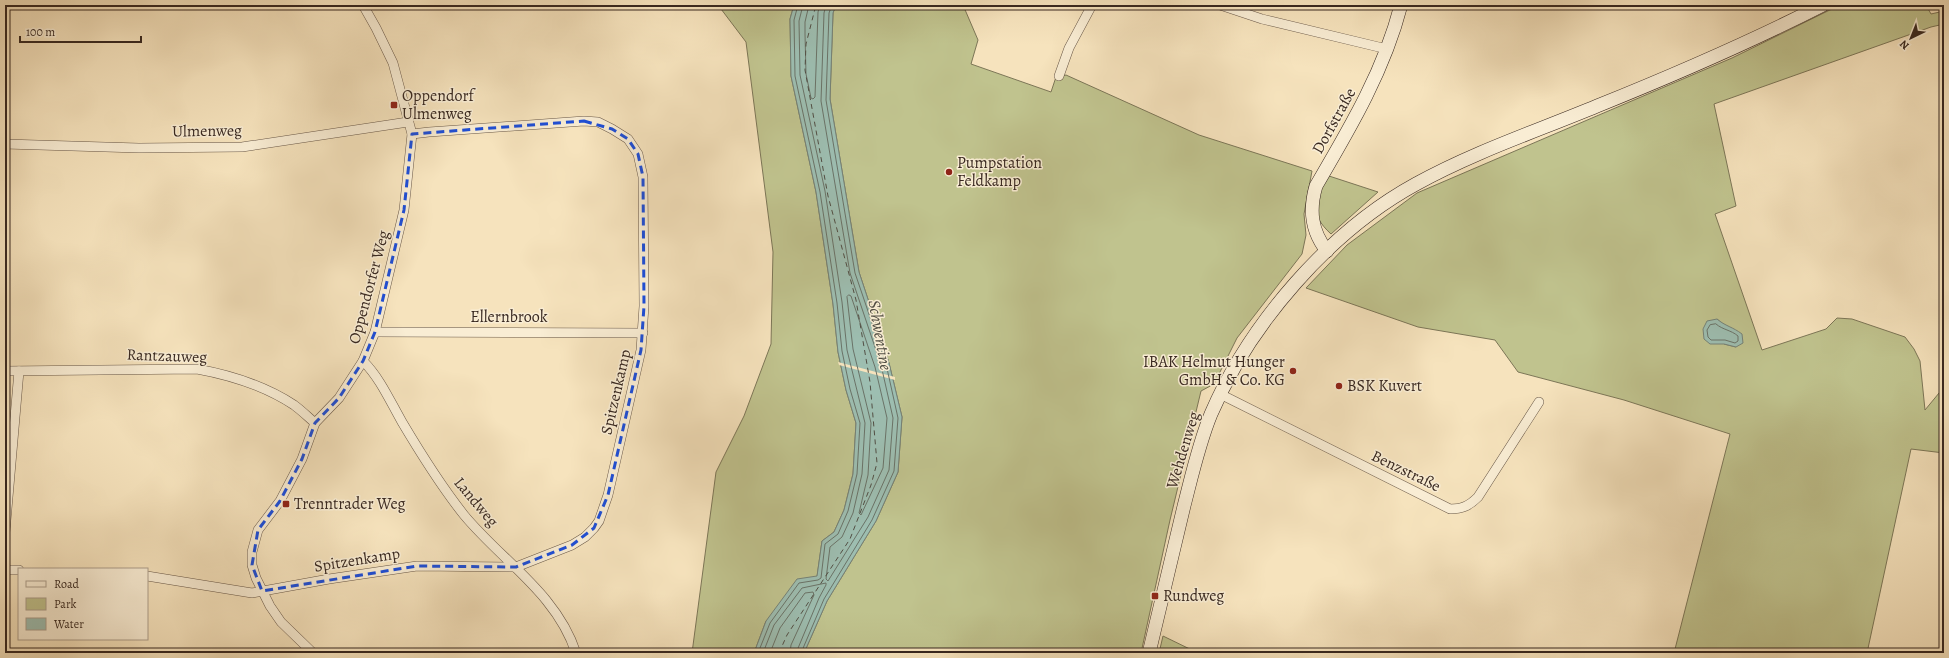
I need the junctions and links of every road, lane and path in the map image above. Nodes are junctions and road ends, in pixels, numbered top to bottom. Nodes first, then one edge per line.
1 (363, 5) edge
2 (1092, 5) edge
3 (1220, 5) edge
4 (1401, 5) edge
5 (1823, 5) edge
6 (1387, 49) junction
7 (1059, 76) dead end
8 (408, 122) junction
9 (412, 134) junction
10 (5, 144) edge
11 (1327, 251) junction
12 (376, 332) junction
13 (643, 333) junction
14 (363, 361) junction
15 (5, 371) edge
16 (19, 371) junction
17 (1220, 394) junction
18 (1539, 402) dead end
19 (315, 423) junction
20 (5, 532) edge
21 (516, 567) junction
22 (5, 570) edge
23 (18, 570) edge
24 (148, 576) edge
25 (262, 592) junction
26 (313, 653) edge
27 (576, 653) edge
28 (1149, 653) edge

1 - 8 street, Oppendorfer Weg
2 - 7 street
3 - 6 street
4 - 6 main road, Dorfstraße
5 - 11 main road, Wehdenweg
6 - 11 main road, Dorfstraße
8 - 9 street, Oppendorfer Weg
8 - 10 street, Ulmenweg
9 - 12 street, Oppendorfer Weg
9 - 13 street, Spitzenkamp
11 - 17 main road, Wehdenweg
12 - 13 street, Ellernbrook
12 - 14 street, Oppendorfer Weg
13 - 21 street, Spitzenkamp
14 - 19 street, Oppendorfer Weg
14 - 21 street, Landweg
15 - 16 street, Rantzauweg
16 - 19 street, Rantzauweg
16 - 20 street
17 - 18 street, Benzstraße
17 - 28 main road, Wehdenweg
19 - 25 street, Oppendorfer Weg
21 - 25 street, Spitzenkamp
21 - 27 street, Landweg
22 - 23 street
24 - 25 street
25 - 26 street, Oppendorfer Weg

